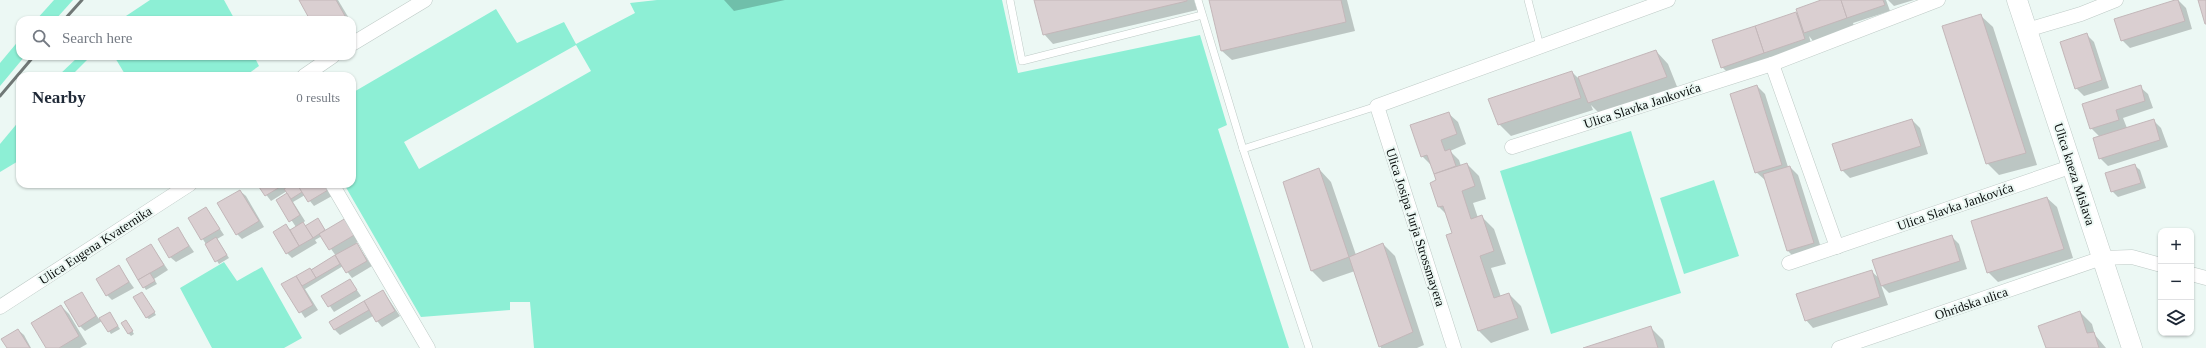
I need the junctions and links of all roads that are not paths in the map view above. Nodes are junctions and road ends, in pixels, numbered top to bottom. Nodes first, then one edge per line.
1 (425, 0) edge
2 (1010, 0) edge
3 (1198, 0) edge
4 (1528, 0) edge
5 (1668, 0) edge
6 (1938, 0) edge
7 (2017, 0) edge
8 (2116, 0) edge
9 (1202, 15) junction
10 (2027, 30) junction
11 (356, 42) edge
12 (1540, 46) junction
13 (327, 60) edge
14 (1772, 64) junction
15 (310, 72) edge
16 (1377, 106) junction
17 (1512, 147) dead end
18 (1243, 149) junction
19 (2073, 166) junction
20 (184, 188) edge
21 (334, 188) edge
22 (1837, 247) junction
23 (2102, 258) junction
24 (1789, 263) dead end
25 (2158, 264) edge
26 (2194, 275) edge
27 (2206, 278) edge
28 (0, 307) edge
29 (428, 348) edge
30 (1309, 348) edge
31 (1454, 348) edge
32 (1839, 348) edge
33 (2132, 348) edge

1 - 11 street
2 - 9 lane
3 - 9 lane
4 - 12 lane
5 - 12 street
6 - 14 street, Ulica Slavka Jankovića
7 - 10 main road, Ulica kneza Mislava
8 - 10 street
9 - 18 lane
10 - 19 main road, Ulica kneza Mislava
12 - 16 street
13 - 15 street
14 - 17 street, Ulica Slavka Jankovića
14 - 22 street
16 - 18 lane
16 - 31 street, Ulica Josipa Jurja Strossmayera
18 - 30 lane
19 - 22 street, Ulica Slavka Jankovića
19 - 23 main road, Ulica kneza Mislava
20 - 28 street, Ulica Eugena Kvaternika
21 - 29 street
22 - 24 street, Ulica Slavka Jankovića
23 - 25 street, Ohridska ulica
23 - 32 street, Ohridska ulica
23 - 33 main road, Ulica kneza Mislava
26 - 27 street

